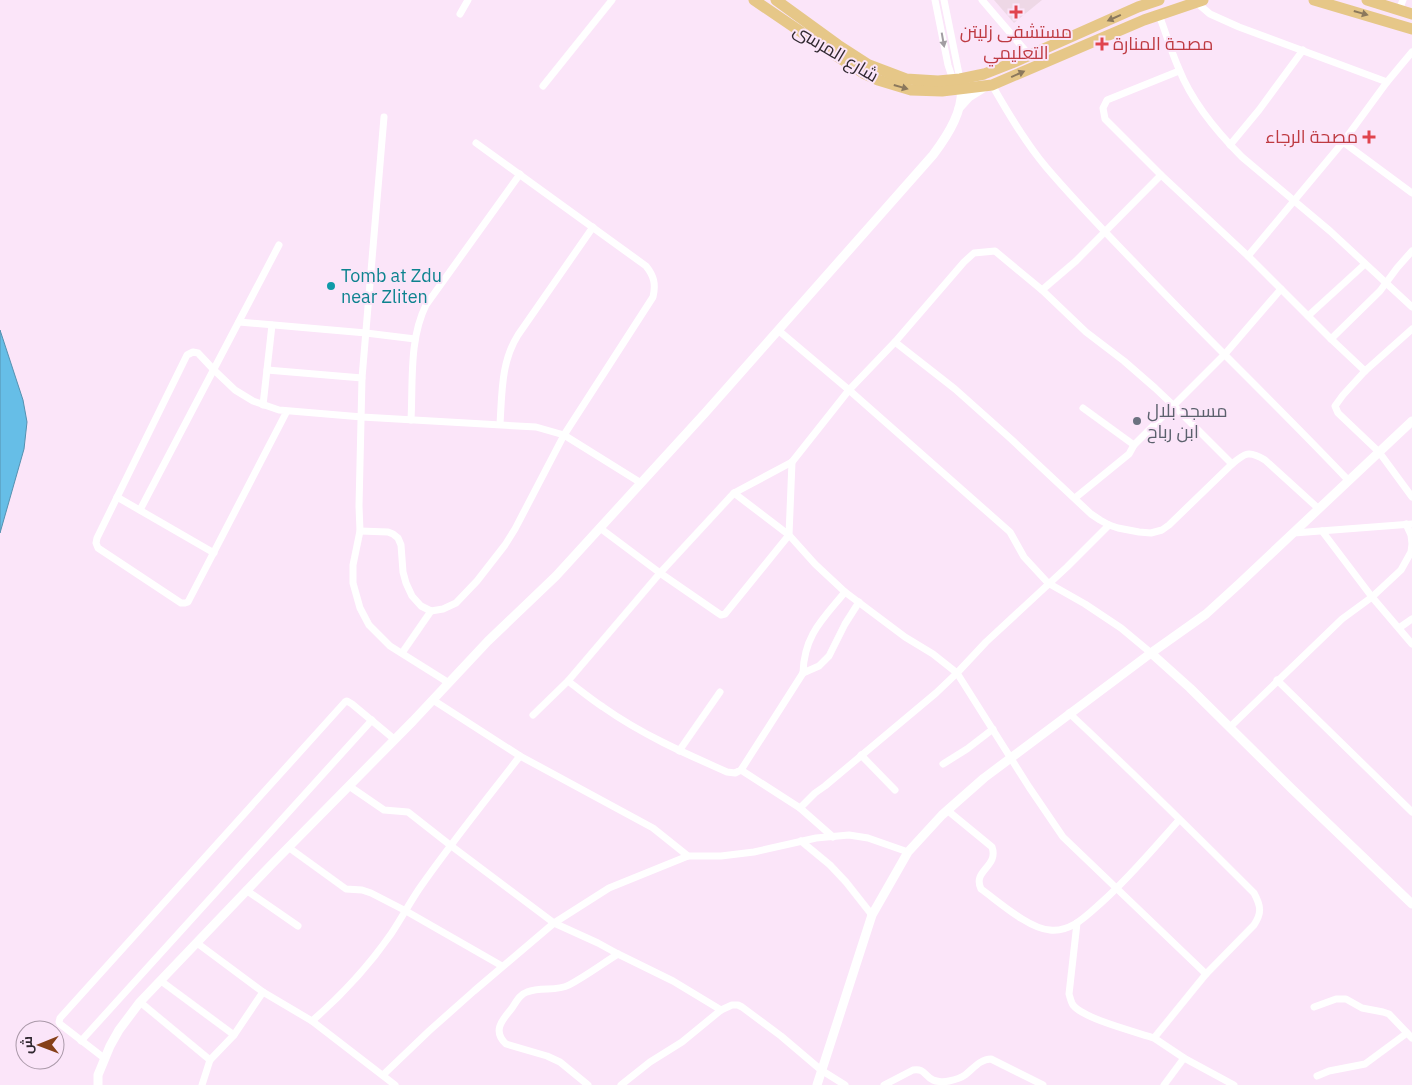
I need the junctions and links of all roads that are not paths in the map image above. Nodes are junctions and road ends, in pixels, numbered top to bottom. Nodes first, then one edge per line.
1 (468, 0) edge
2 (612, 0) edge
3 (754, 0) edge
4 (776, 0) edge
5 (935, 0) edge
6 (944, 0) edge
7 (982, 0) edge
8 (1159, 0) edge
9 (1314, 0) edge
10 (1366, 0) edge
11 (1200, 1) edge
12 (1401, 5) edge
13 (460, 14) dead end
14 (1412, 14) edge
15 (1159, 15) junction
16 (1412, 29) edge
17 (1303, 50) junction
18 (1412, 52) edge
19 (1030, 56) junction
20 (1180, 71) junction
21 (1387, 82) junction
22 (957, 85) junction
23 (544, 86) dead end
24 (988, 86) junction
25 (959, 108) junction
26 (384, 117) dead end
27 (1343, 142) junction
28 (476, 143) dead end
29 (1230, 145) junction
30 (520, 174) junction
31 (1161, 176) junction
32 (1412, 193) edge
33 (1294, 200) junction
34 (593, 227) junction
35 (1105, 232) junction
36 (279, 245) dead end
37 (1412, 251) edge
38 (1248, 256) junction
39 (1365, 264) junction
40 (1385, 283) junction
41 (1281, 288) junction
42 (1042, 290) junction
43 (1412, 307) edge
44 (1308, 316) junction
45 (239, 322) junction
46 (272, 325) junction
47 (1412, 329) edge
48 (778, 330) junction
49 (366, 333) junction
50 (415, 339) junction
51 (1331, 339) junction
52 (895, 342) junction
53 (1225, 354) junction
54 (214, 370) junction
55 (267, 370) junction
56 (1365, 371) junction
57 (362, 378) junction
58 (849, 390) junction
59 (263, 405) junction
60 (1174, 406) junction
61 (1083, 408) dead end
62 (287, 412) junction
63 (362, 418) junction
64 (411, 420) junction
65 (1412, 421) edge
66 (500, 424) junction
67 (564, 436) junction
68 (1134, 445) junction
69 (1379, 452) junction
70 (792, 462) junction
71 (1232, 464) junction
72 (1348, 480) junction
73 (641, 482) junction
74 (734, 493) junction
75 (117, 497) junction
76 (1412, 497) edge
77 (1075, 498) junction
78 (1319, 508) junction
79 (140, 510) junction
80 (1409, 524) edge
81 (1109, 525) junction
82 (600, 528) junction
83 (1322, 530) junction
84 (360, 531) junction
85 (1294, 533) junction
86 (789, 535) junction
87 (214, 552) junction
88 (660, 573) junction
89 (1048, 583) junction
90 (845, 592) junction
91 (1372, 596) junction
92 (859, 602) junction
93 (431, 611) junction
94 (1412, 619) edge
95 (1399, 628) junction
96 (1412, 644) edge
97 (402, 653) junction
98 (1151, 653) junction
99 (803, 673) junction
100 (957, 673) junction
101 (1277, 680) junction
102 (568, 681) junction
103 (449, 683) junction
104 (720, 692) dead end
105 (433, 700) junction
106 (1069, 713) junction
107 (532, 715) dead end
108 (372, 720) junction
109 (1230, 727) junction
110 (993, 729) junction
111 (394, 739) junction
112 (679, 751) junction
113 (861, 755) junction
114 (520, 756) junction
115 (1011, 757) junction
116 (943, 764) dead end
117 (741, 770) junction
118 (349, 786) junction
119 (895, 790) dead end
120 (800, 808) junction
121 (1411, 808) edge
122 (947, 810) junction
123 (1179, 820) junction
124 (833, 837) junction
125 (801, 841) junction
126 (450, 845) junction
127 (288, 847) junction
128 (908, 852) junction
129 (688, 856) junction
130 (1117, 888) junction
131 (246, 890) junction
132 (1412, 904) edge
133 (406, 911) junction
134 (872, 915) junction
135 (554, 923) junction
136 (1078, 923) junction
137 (298, 926) dead end
138 (196, 942) junction
139 (618, 954) junction
140 (502, 966) junction
141 (1206, 974) junction
142 (161, 981) junction
143 (263, 992) junction
144 (140, 1002) junction
145 (1314, 1007) dead end
146 (721, 1010) junction
147 (312, 1021) junction
148 (234, 1035) junction
149 (1410, 1036) edge
150 (1154, 1038) junction
151 (82, 1041) junction
152 (104, 1058) junction
153 (1184, 1058) junction
154 (210, 1060) junction
155 (821, 1070) junction
156 (383, 1075) junction
157 (1316, 1076) dead end
158 (98, 1085) edge
159 (202, 1085) edge
160 (395, 1085) edge
161 (588, 1085) edge
162 (621, 1085) edge
163 (817, 1085) edge
164 (845, 1085) edge
165 (884, 1085) edge
166 (1043, 1085) edge
167 (1164, 1085) edge
168 (1234, 1085) edge

1 - 13 street
2 - 23 street
3 -> 22 main road, شارع المرسى
4 - 22 main road, شارع المرسى
5 -> 22 street
6 - 22 street
7 - 19 street
8 -> 19 main road
9 -> 16 main road
10 - 12 main road
11 - 15 main road
11 - 17 street
12 - 14 main road
15 - 20 street
24 -> 15 main road
17 - 21 street
17 - 29 street
18 - 21 street
19 - 22 main road
20 - 29 street
20 - 31 street
21 - 27 street
22 - 24 main road
22 - 25 street
24 - 25 street
24 - 35 street
25 - 48 street
26 - 49 street
27 - 32 street
27 - 33 street
28 - 30 street
29 - 33 street
30 - 34 street
30 - 50 street
31 - 35 street
31 - 38 street
33 - 38 street
33 - 39 street
34 - 66 street
34 - 67 street
35 - 42 street
35 - 53 street
36 - 45 street
37 - 40 street
38 - 41 street
39 - 40 street
39 - 44 street
40 - 43 street
40 - 51 street
41 - 44 street
41 - 53 street
42 - 52 street
42 - 60 street
44 - 51 street
45 - 46 street
45 - 54 street
46 - 49 street
46 - 55 street
47 - 56 street
48 - 58 street
48 - 73 street
49 - 50 street
49 - 57 street
50 - 64 street
51 - 56 street
52 - 58 street
52 - 77 street
53 - 60 street
53 - 72 street
54 - 59 street
54 - 75 street
54 - 79 street
55 - 57 street
55 - 59 street
56 - 69 street
57 - 63 street
58 - 70 street
58 - 89 street
59 - 62 street
60 - 68 street
60 - 71 street
61 - 68 street
62 - 63 street
62 - 87 street
63 - 64 street
63 - 84 street
64 - 66 street
65 - 69 street
66 - 67 street
67 - 73 street
67 - 93 street
68 - 77 street
69 - 72 street
69 - 76 street
70 - 74 street
70 - 86 street
71 - 78 street
71 - 81 street
72 - 78 street
73 - 82 street
74 - 86 street
74 - 88 street
75 - 79 street
75 - 87 street
77 - 81 street
78 - 85 street
79 - 87 street
80 - 83 street
80 - 91 street
81 - 89 street
82 - 88 street
82 - 103 street
83 - 85 street
83 - 91 street
84 - 93 street
84 - 97 street
85 - 98 street
86 - 88 street
86 - 90 street
88 - 102 street
89 - 98 street
89 - 100 street
90 - 92 street
90 - 99 street
91 - 95 street
91 - 101 street
92 - 99 street
92 - 100 street
93 - 97 street
94 - 95 street
95 - 96 street
97 - 103 street
98 - 106 street
98 - 109 street
99 - 117 street
100 - 110 street
100 - 113 street
101 - 109 street
101 - 121 street
102 - 107 street
102 - 112 street
103 - 105 street
104 - 112 street
105 - 111 street
105 - 114 street
106 - 115 street
106 - 123 street
108 - 111 street
108 - 151 street
108 - 151 street
109 - 132 street
110 - 115 street
110 - 116 street
111 - 118 street
112 - 117 street
113 - 119 street
113 - 120 street
114 - 126 street
114 - 129 street
115 - 122 street
115 - 130 street
117 - 120 street
118 - 126 street
118 - 127 street
120 - 124 street
122 - 128 street
122 - 136 street
123 - 130 street
123 - 141 street
124 - 125 street
124 - 128 street
125 - 129 street
125 - 134 street
126 - 133 street
126 - 135 street
127 - 131 street
127 - 133 street
128 - 134 street
129 - 135 street
130 - 136 street
130 - 141 street
131 - 137 street
131 - 138 street
133 - 140 street
133 - 147 street
134 - 155 street
135 - 139 street
135 - 140 street
136 - 150 street
138 - 142 street
138 - 143 street
139 - 146 street
139 - 161 street
140 - 156 street
141 - 150 street
142 - 144 street
142 - 148 street
143 - 147 street
143 - 148 street
144 - 152 street
144 - 154 street
145 - 149 street
146 - 155 street
146 - 162 street
147 - 156 street
148 - 154 street
149 - 157 street
150 - 153 street
151 - 152 street
152 - 158 street
153 - 167 street
153 - 168 street
154 - 159 street
155 - 163 street
155 - 164 street
156 - 160 street
165 - 166 street

